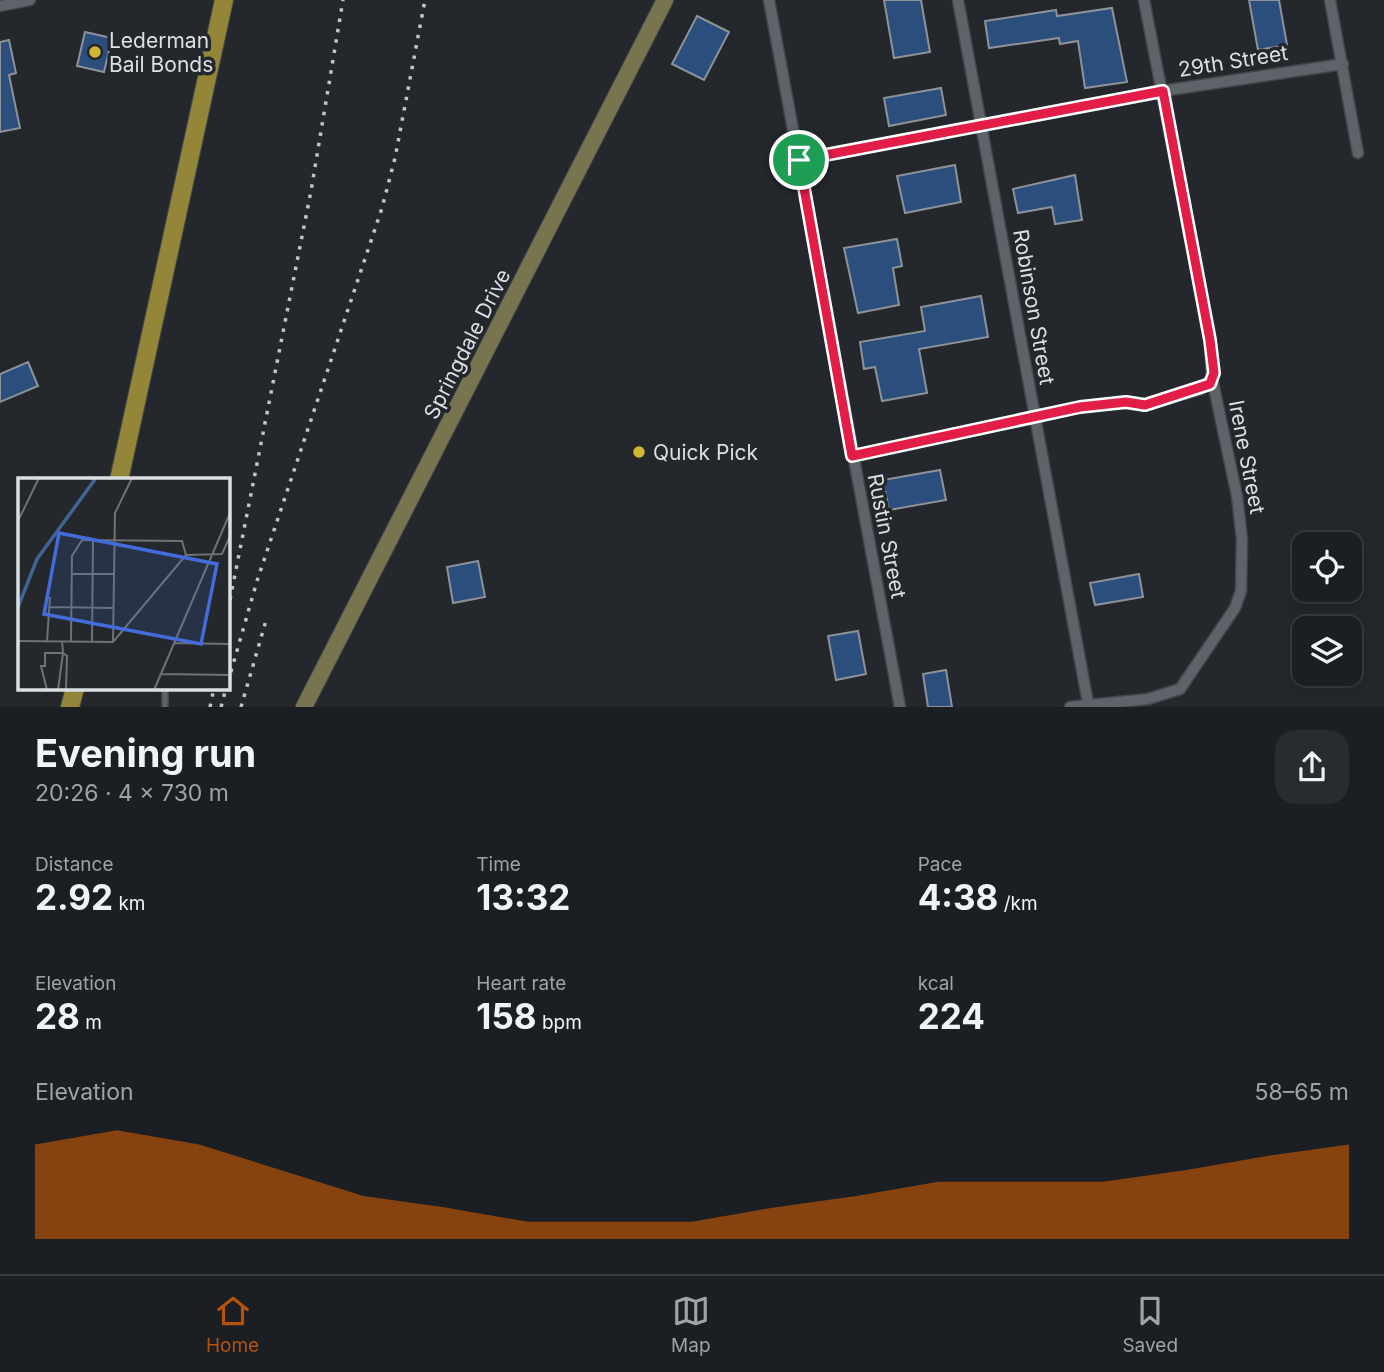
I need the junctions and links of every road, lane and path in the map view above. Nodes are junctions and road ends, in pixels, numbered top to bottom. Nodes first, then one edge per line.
1 (30, 0) edge
2 (224, 0) edge
3 (666, 0) edge
4 (769, 0) edge
5 (958, 0) edge
6 (1144, 0) edge
7 (1330, 0) edge
8 (0, 6) edge
9 (1343, 64) junction
10 (1163, 91) junction
11 (982, 127) junction
12 (1357, 153) dead end
13 (799, 160) junction
14 (1212, 379) junction
15 (1034, 419) junction
16 (852, 456) junction
17 (120, 478) edge
18 (74, 690) edge
19 (1088, 703) junction
20 (70, 707) edge
21 (304, 707) edge
22 (901, 707) edge
23 (1070, 707) edge

1 - 8 street
2 - 17 main road
3 - 21 street, Springdale Drive
4 - 13 street, Rustin Street
5 - 11 street, Robinson Street
6 - 10 street, Irene Street
7 - 9 street
9 - 10 street, 29th Street
9 - 12 street
10 - 11 street, 29th Street
10 - 14 street, Irene Street
11 - 13 street, 29th Street
11 - 15 street, Robinson Street
13 - 16 street, Rustin Street
14 - 15 street
14 - 19 street, Irene Street
15 - 16 street
15 - 19 street, Robinson Street
16 - 22 street, Rustin Street
18 - 20 main road
19 - 23 street, Irene Street

